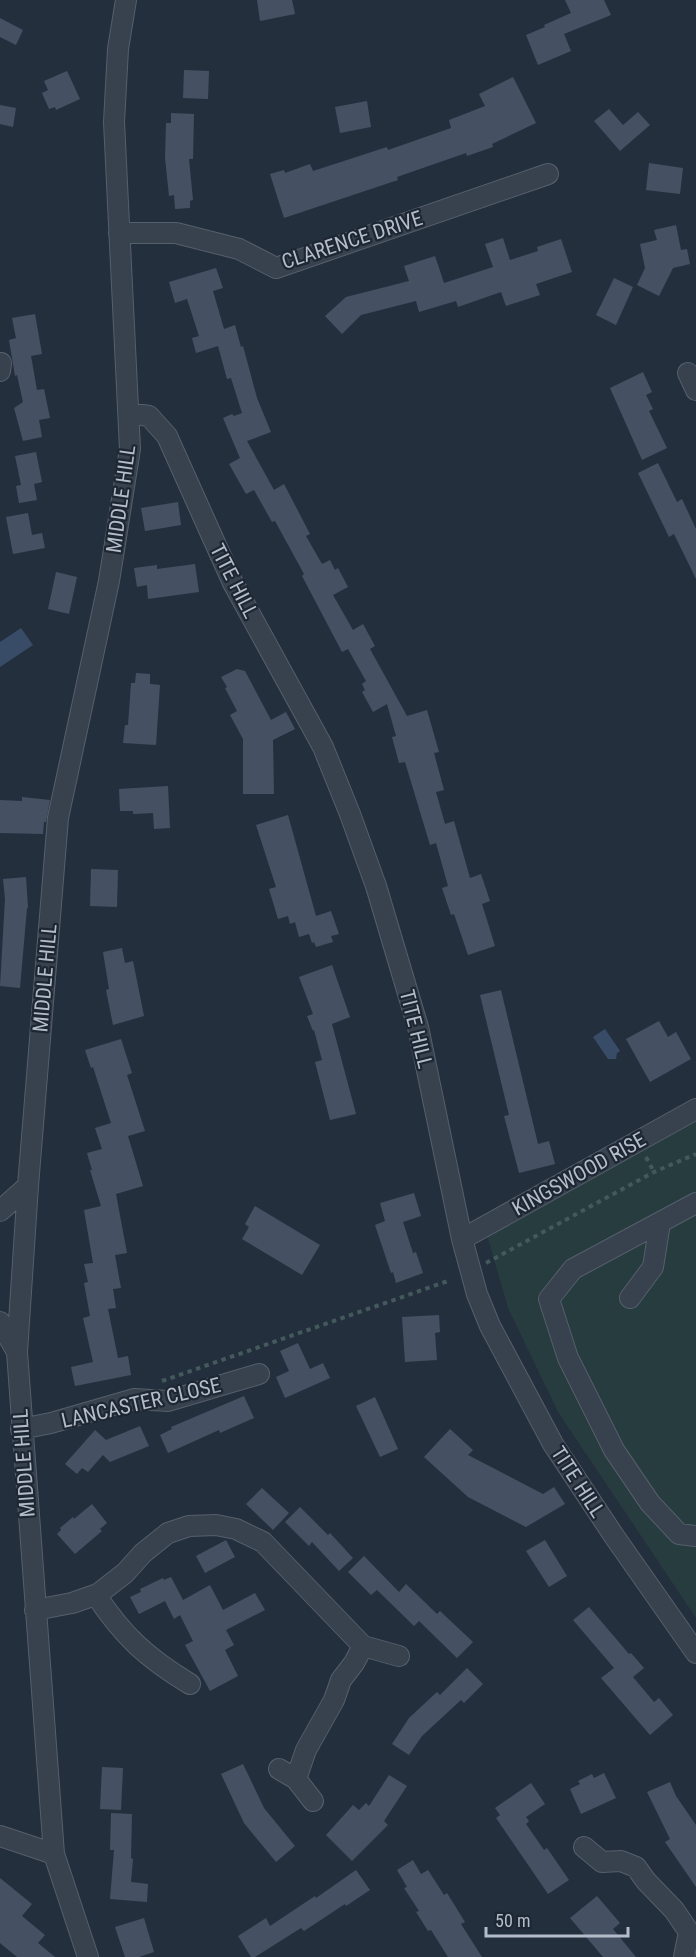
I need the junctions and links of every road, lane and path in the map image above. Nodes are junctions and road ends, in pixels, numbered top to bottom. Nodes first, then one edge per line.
1 (126, 0) edge
2 (548, 174) dead end
3 (119, 233) junction
4 (129, 413) junction
5 (696, 1109) edge
6 (696, 1154) edge
7 (28, 1186) junction
8 (696, 1203) edge
9 (0, 1211) edge
10 (660, 1223) junction
11 (462, 1239) junction
12 (483, 1265) dead end
13 (448, 1281) dead end
14 (630, 1298) dead end
15 (0, 1322) edge
16 (17, 1352) junction
17 (259, 1374) dead end
18 (154, 1383) dead end
19 (21, 1429) junction
20 (696, 1536) edge
21 (96, 1595) junction
22 (35, 1610) junction
23 (363, 1646) junction
24 (696, 1653) edge
25 (399, 1656) dead end
26 (190, 1684) dead end
27 (279, 1769) dead end
28 (296, 1779) junction
29 (313, 1801) dead end
30 (0, 1836) edge
31 (584, 1847) dead end
32 (54, 1854) junction
33 (88, 1957) edge
34 (684, 1957) edge

1 - 3 street, MIDDLE HILL
2 - 3 street, CLARENCE DRIVE
3 - 4 street, MIDDLE HILL
4 - 7 street, MIDDLE HILL
4 - 11 street, TITE HILL
5 - 11 street, KINGSWOOD RISE
6 - 12 path
7 - 9 street
7 - 16 street, MIDDLE HILL
8 - 10 street
10 - 14 street
10 - 20 street
11 - 24 street, TITE HILL
13 - 18 path
15 - 16 street
16 - 19 street, MIDDLE HILL
17 - 19 street, LANCASTER CLOSE
19 - 22 street, MIDDLE HILL
21 - 22 street
21 - 23 street
21 - 26 street
22 - 32 street, MIDDLE HILL
23 - 25 street
23 - 28 street
27 - 28 street
28 - 29 street
30 - 32 street
31 - 34 street
32 - 33 street, MIDDLE HILL

